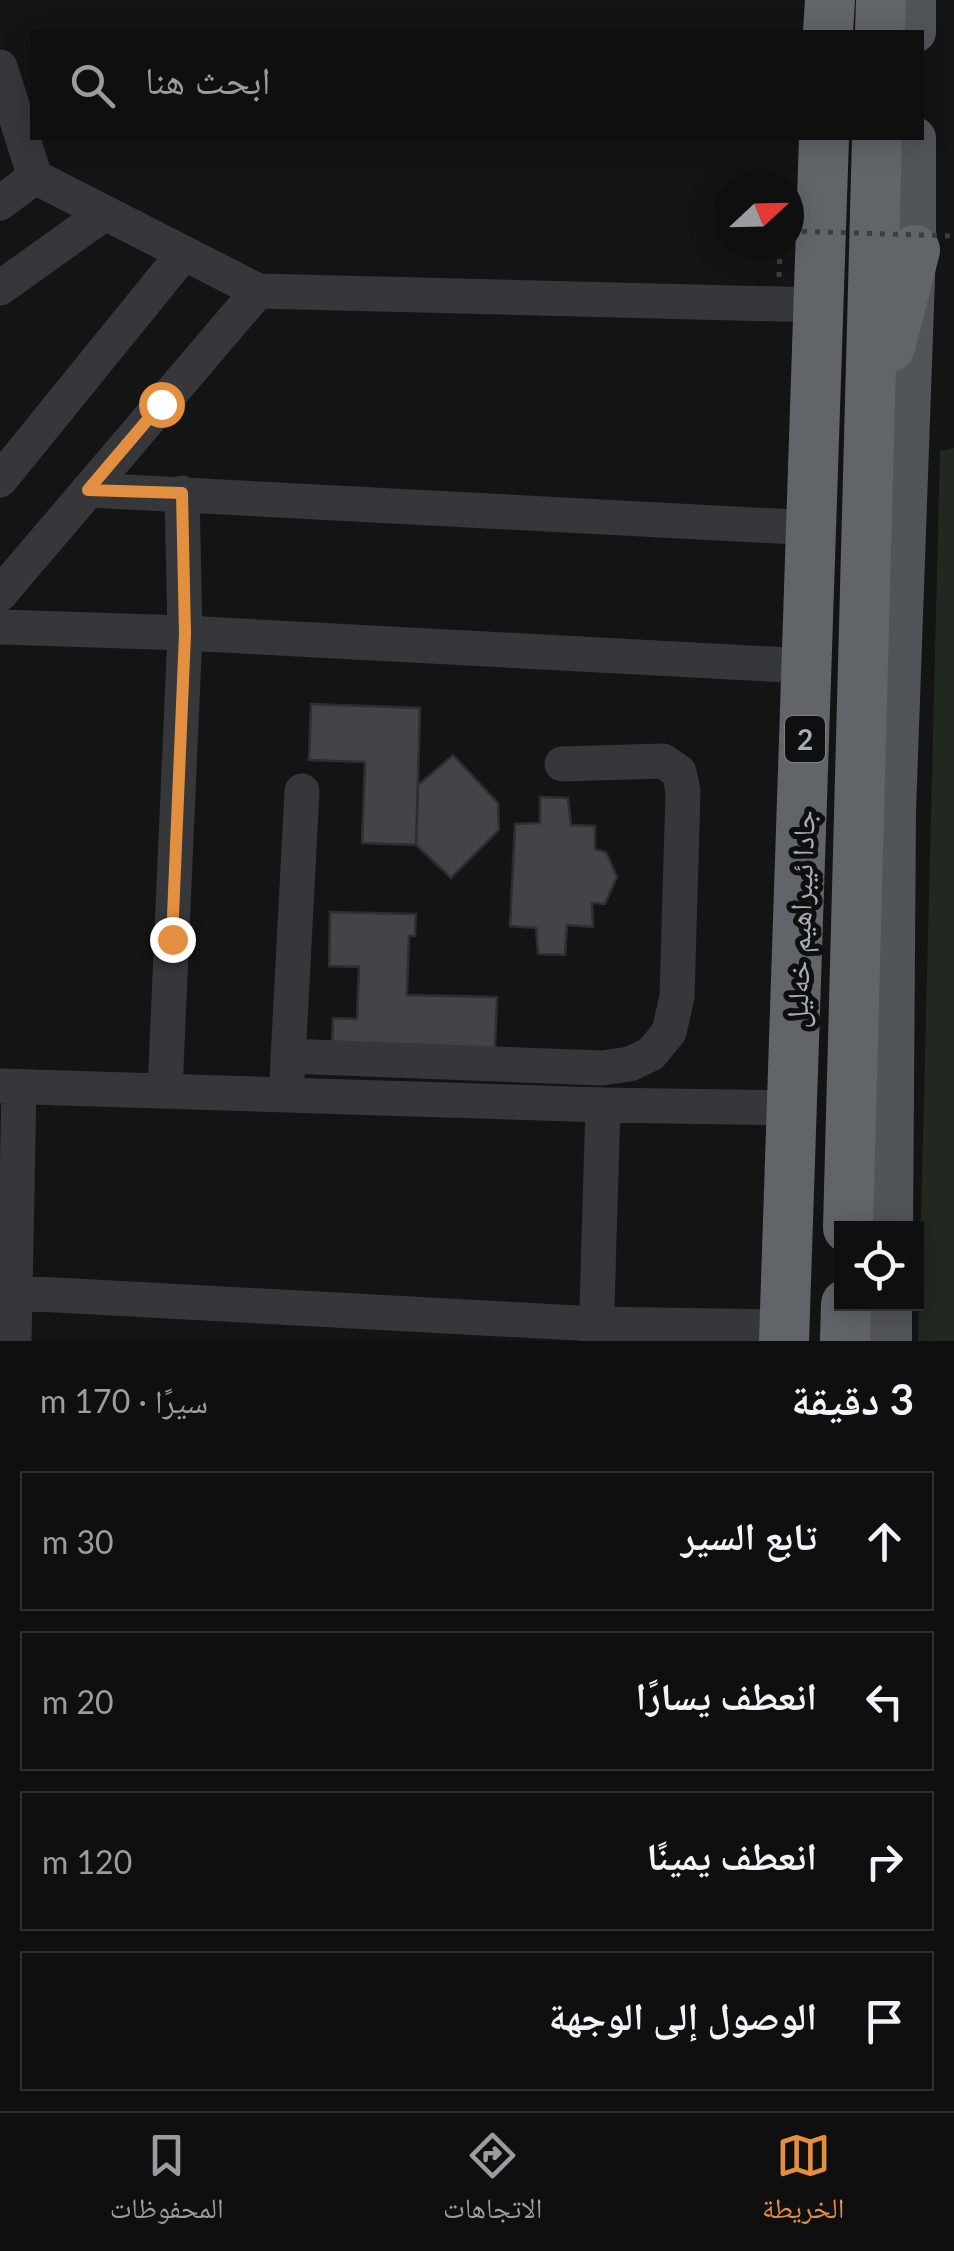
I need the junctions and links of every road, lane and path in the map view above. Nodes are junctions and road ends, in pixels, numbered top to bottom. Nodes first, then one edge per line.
1 (830, 0) edge
2 (880, 0) edge
3 (914, 0) edge
4 (828, 30) edge
5 (880, 30) edge
6 (914, 30) edge
7 (0, 66) edge
8 (5, 102) edge
9 (824, 140) edge
10 (876, 140) edge
11 (915, 140) edge
12 (36, 177) junction
13 (0, 203) edge
14 (105, 212) junction
15 (804, 231) edge
16 (934, 243) edge
17 (184, 253) junction
18 (0, 288) edge
19 (258, 290) junction
20 (818, 305) junction
21 (867, 454) junction
22 (0, 480) edge
23 (88, 490) junction
24 (182, 493) junction
25 (813, 528) junction
26 (0, 593) edge
27 (0, 605) edge
28 (0, 627) edge
29 (185, 634) junction
30 (808, 666) junction
31 (562, 764) dead end
32 (302, 791) dead end
33 (288, 1056) junction
34 (10, 1086) edge
35 (165, 1091) junction
36 (286, 1095) junction
37 (604, 1105) junction
38 (792, 1108) junction
39 (848, 1221) edge
40 (892, 1221) edge
41 (7, 1293) edge
42 (846, 1311) edge
43 (892, 1311) edge
44 (596, 1333) edge
45 (784, 1334) edge
46 (14, 1341) edge
47 (846, 1341) edge
48 (891, 1341) edge

1 - 4 highway
2 - 5 highway
3 - 6 main road
7 - 8 street
8 - 12 street
9 - 20 highway, جادا ئیبراهیم خەلیل / 2
10 - 21 highway, جادا ئیبراهیم خەلیل / 2
11 - 16 main road
12 - 13 street
12 - 14 street
14 - 17 street
14 - 18 street
15 - 16 path, bridge
16 - 21 highway
16 - 40 main road
17 - 19 street
17 - 22 street
19 - 20 street
19 - 23 street
20 - 25 highway, جادا ئیبراهیم خەلیل / 2
21 - 39 highway, جادا ئیبراهیم خەلیل / 2
23 - 24 street
23 - 26 street
24 - 25 street
24 - 29 street
25 - 30 highway, جادا ئیبراهیم خەلیل / 2
26 - 27 street
28 - 29 street
29 - 30 street
29 - 35 street
30 - 38 highway, جادا ئیبراهیم خەلیل / 2
31 - 33 street
32 - 33 street
33 - 36 street
34 - 35 street
34 - 41 street
35 - 36 street
36 - 37 street
37 - 38 street
37 - 44 street
38 - 45 highway, جادا ئیبراهیم خەلیل / 2
41 - 44 street
41 - 46 street
42 - 47 highway
43 - 48 main road
44 - 45 street

